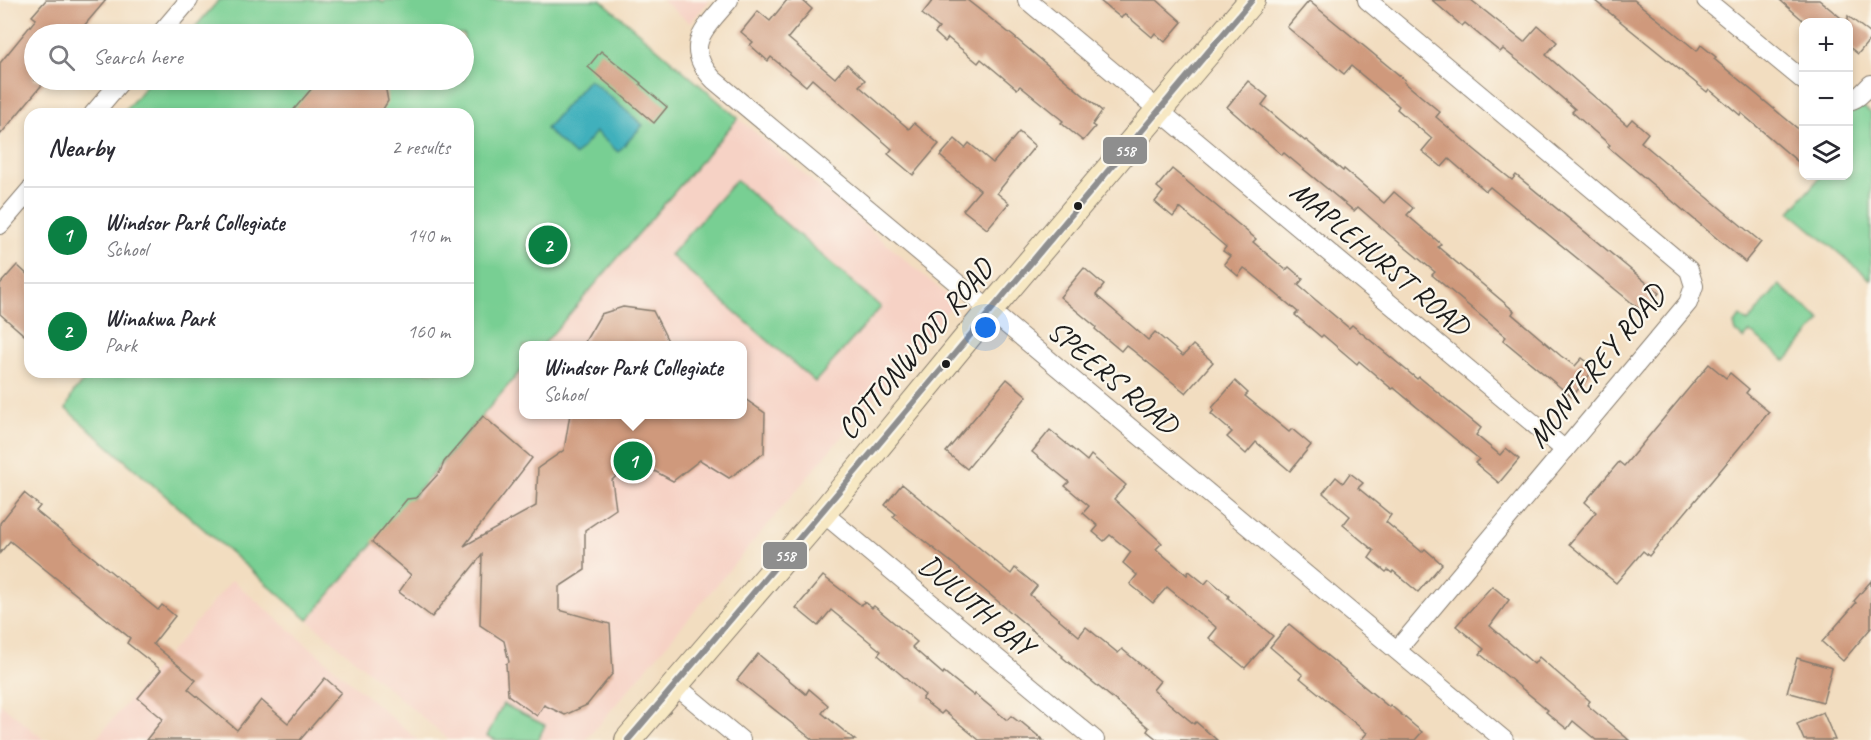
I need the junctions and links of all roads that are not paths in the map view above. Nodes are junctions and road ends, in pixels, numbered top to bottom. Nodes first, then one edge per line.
1 (189, 0) edge
2 (729, 0) edge
3 (1027, 0) edge
4 (1252, 0) edge
5 (1366, 0) edge
6 (1706, 0) edge
7 (169, 24) edge
8 (1799, 78) edge
9 (1871, 84) edge
10 (113, 90) edge
11 (1853, 100) edge
12 (98, 108) edge
13 (1159, 110) junction
14 (24, 197) edge
15 (0, 225) edge
16 (989, 311) junction
17 (1565, 450) junction
18 (823, 513) junction
19 (1397, 650) junction
20 (675, 685) junction
21 (628, 740) edge
22 (741, 740) edge
23 (1095, 740) edge
24 (1504, 740) edge

1 - 7 street
2 - 16 street, SPEERS ROAD
3 - 13 street, MAPLEHURST ROAD
4 - 13 street, COTTONWOOD ROAD
5 - 17 street, MONTEREY ROAD
6 - 8 street
9 - 11 street
10 - 12 street
13 - 16 street, COTTONWOOD ROAD
13 - 17 street, MAPLEHURST ROAD
14 - 15 street
16 - 18 street, COTTONWOOD ROAD
16 - 19 street, SPEERS ROAD
17 - 19 street, MONTEREY ROAD
18 - 20 street, COTTONWOOD ROAD
18 - 23 street, DULUTH BAY
19 - 24 street, SPEERS ROAD
20 - 21 street, COTTONWOOD ROAD
20 - 22 street

